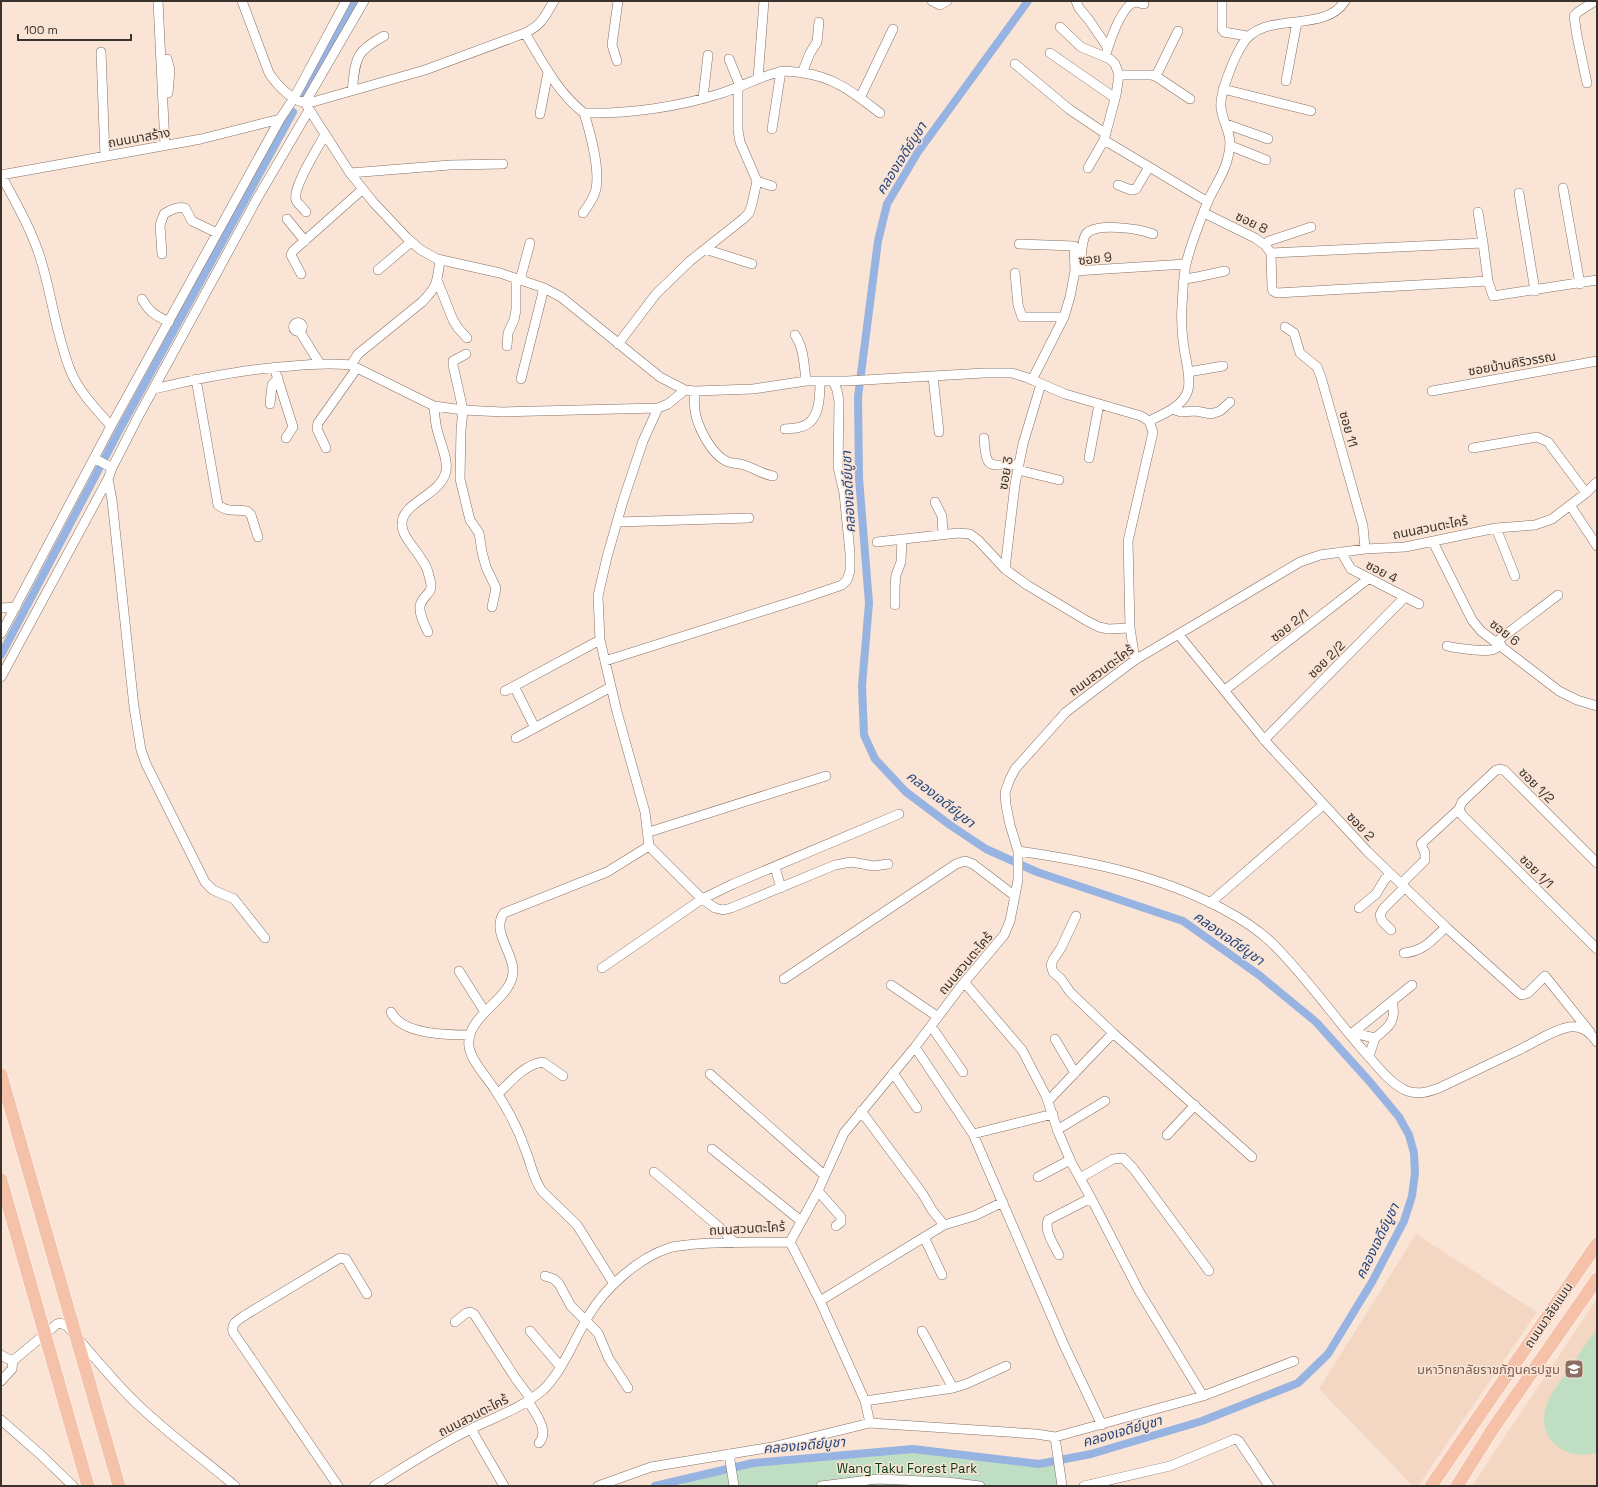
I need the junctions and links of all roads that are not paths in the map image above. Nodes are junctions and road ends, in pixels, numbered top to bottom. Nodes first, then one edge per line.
1 (158, 1) edge
2 (242, 1) edge
3 (346, 1) edge
4 (364, 1) edge
5 (554, 1) edge
6 (618, 1) edge
7 (764, 1) edge
8 (932, 1) edge
9 (947, 1) edge
10 (1076, 1) edge
11 (1222, 1) edge
12 (1345, 1) edge
13 (1595, 1) edge
14 (1130, 3) edge
15 (1144, 4) dead end
16 (819, 22) dead end
17 (1297, 22) junction
18 (1060, 27) dead end
19 (893, 29) dead end
20 (1178, 31) dead end
21 (526, 33) junction
22 (384, 36) dead end
23 (1247, 36) junction
24 (100, 52) dead end
25 (1107, 52) junction
26 (1050, 53) dead end
27 (708, 55) dead end
28 (167, 59) dead end
29 (729, 59) dead end
30 (617, 61) dead end
31 (1015, 64) dead end
32 (781, 71) junction
33 (548, 72) junction
34 (802, 73) junction
35 (1119, 75) junction
36 (1156, 76) junction
37 (758, 79) junction
38 (1286, 81) dead end
39 (1587, 83) dead end
40 (739, 87) junction
41 (1224, 89) junction
42 (352, 91) junction
43 (294, 98) junction
44 (703, 98) junction
45 (860, 98) junction
46 (1115, 98) junction
47 (1190, 99) dead end
48 (307, 107) junction
49 (164, 110) junction
50 (1311, 111) dead end
51 (584, 113) junction
52 (880, 113) dead end
53 (540, 114) dead end
54 (280, 119) junction
55 (1226, 124) junction
56 (772, 129) dead end
57 (325, 134) junction
58 (1105, 137) junction
59 (1268, 139) dead end
60 (165, 146) junction
61 (1231, 146) junction
62 (105, 156) junction
63 (1266, 160) dead end
64 (503, 164) dead end
65 (1149, 167) junction
66 (1088, 168) dead end
67 (350, 172) junction
68 (1, 175) edge
69 (757, 181) junction
70 (772, 186) dead end
71 (1118, 186) dead end
72 (1563, 188) dead end
73 (363, 189) junction
74 (1519, 193) dead end
75 (1208, 202) junction
76 (306, 212) dead end
77 (1478, 212) dead end
78 (583, 213) dead end
79 (1204, 213) junction
80 (287, 219) dead end
81 (1311, 227) dead end
82 (217, 234) junction
83 (1153, 234) dead end
84 (305, 241) junction
85 (411, 242) junction
86 (530, 243) dead end
87 (1483, 243) junction
88 (1018, 244) dead end
89 (1265, 245) junction
90 (705, 250) junction
91 (1271, 253) junction
92 (162, 254) dead end
93 (440, 260) junction
94 (752, 264) dead end
95 (1186, 264) junction
96 (378, 270) dead end
97 (1078, 271) junction
98 (1225, 271) dead end
99 (1015, 273) dead end
100 (301, 274) dead end
101 (518, 279) junction
102 (1185, 279) junction
103 (437, 280) junction
104 (1597, 280) edge
105 (1488, 281) junction
106 (1580, 284) junction
107 (544, 288) junction
108 (1535, 291) junction
109 (142, 299) dead end
110 (1064, 317) junction
111 (169, 322) junction
112 (1286, 327) dead end
113 (300, 332) dead end
114 (795, 335) dead end
115 (467, 338) dead end
116 (618, 344) junction
117 (507, 346) dead end
118 (466, 354) dead end
119 (1597, 361) edge
120 (320, 364) junction
121 (354, 366) junction
122 (1223, 366) dead end
123 (274, 367) junction
124 (1188, 372) junction
125 (933, 376) junction
126 (196, 378) junction
127 (278, 378) junction
128 (521, 379) dead end
129 (806, 381) junction
130 (820, 381) junction
131 (833, 381) junction
132 (1036, 382) junction
133 (154, 389) junction
134 (685, 390) junction
135 (695, 391) junction
136 (1432, 391) dead end
137 (1230, 402) dead end
138 (270, 404) dead end
139 (1099, 404) junction
140 (434, 406) junction
141 (658, 408) junction
142 (1172, 409) junction
143 (463, 410) junction
144 (1148, 421) junction
145 (111, 426) junction
146 (784, 429) dead end
147 (939, 432) dead end
148 (286, 438) dead end
149 (984, 438) dead end
150 (326, 448) dead end
151 (1473, 448) dead end
152 (1089, 458) dead end
153 (97, 459) junction
154 (110, 467) junction
155 (1018, 468) junction
156 (773, 476) dead end
157 (108, 479) junction
158 (1059, 480) dead end
159 (1597, 482) edge
160 (1586, 493) junction
161 (935, 502) dead end
162 (1570, 505) junction
163 (748, 518) dead end
164 (617, 522) junction
165 (1496, 528) junction
166 (944, 534) junction
167 (258, 537) dead end
168 (902, 539) junction
169 (877, 542) dead end
170 (1433, 542) junction
171 (1597, 546) edge
172 (1365, 549) junction
173 (1341, 552) junction
174 (1004, 569) junction
175 (1515, 576) dead end
176 (1368, 579) junction
177 (1558, 596) dead end
178 (1405, 597) junction
179 (1419, 604) dead end
180 (895, 605) dead end
181 (492, 606) dead end
182 (1, 608) edge
183 (16, 608) junction
184 (1130, 628) junction
185 (428, 632) dead end
186 (1, 634) edge
187 (1179, 635) junction
188 (600, 640) junction
189 (1498, 644) junction
190 (1446, 646) dead end
191 (1135, 660) junction
192 (605, 661) junction
193 (1, 676) edge
194 (514, 686) junction
195 (611, 687) junction
196 (1225, 690) junction
197 (505, 691) dead end
198 (1597, 706) edge
199 (535, 728) junction
200 (516, 738) dead end
201 (1264, 740) junction
202 (826, 776) dead end
203 (1324, 805) junction
204 (1459, 809) junction
205 (899, 814) dead end
206 (649, 832) junction
207 (649, 846) junction
208 (1018, 855) junction
209 (1597, 863) edge
210 (888, 864) dead end
211 (775, 866) junction
212 (1391, 874) junction
213 (1403, 886) junction
214 (781, 888) junction
215 (1015, 896) junction
216 (702, 898) junction
217 (1210, 903) junction
218 (1359, 908) dead end
219 (1076, 916) dead end
220 (1446, 927) junction
221 (1391, 930) dead end
222 (265, 938) dead end
223 (1597, 950) edge
224 (1404, 953) dead end
225 (602, 968) dead end
226 (459, 971) dead end
227 (784, 979) dead end
228 (965, 983) junction
229 (892, 985) dead end
230 (1412, 985) dead end
231 (1392, 1002) junction
232 (390, 1012) dead end
233 (485, 1012) junction
234 (938, 1017) junction
235 (931, 1026) junction
236 (1113, 1033) junction
237 (1591, 1033) junction
238 (1351, 1034) junction
239 (470, 1035) junction
240 (1375, 1038) junction
241 (1055, 1039) dead end
242 (1597, 1042) edge
243 (915, 1047) junction
244 (1369, 1056) junction
245 (963, 1072) dead end
246 (893, 1073) junction
247 (1075, 1073) junction
248 (710, 1074) dead end
249 (1, 1075) edge
250 (563, 1076) dead end
251 (498, 1094) junction
252 (1048, 1100) junction
253 (1105, 1101) dead end
254 (1195, 1105) junction
255 (917, 1108) dead end
256 (861, 1111) junction
257 (1053, 1114) junction
258 (1057, 1130) junction
259 (973, 1134) junction
260 (1167, 1135) dead end
261 (712, 1149) dead end
262 (1252, 1157) dead end
263 (1070, 1160) junction
264 (654, 1172) dead end
265 (824, 1175) junction
266 (1038, 1177) dead end
267 (1080, 1178) junction
268 (1, 1180) edge
269 (818, 1191) junction
270 (1091, 1198) junction
271 (1003, 1202) junction
272 (801, 1222) junction
273 (944, 1225) junction
274 (836, 1226) dead end
275 (924, 1237) junction
276 (790, 1242) junction
277 (735, 1243) junction
278 (1597, 1244) edge
279 (1058, 1255) dead end
280 (1209, 1271) dead end
281 (942, 1275) dead end
282 (545, 1276) dead end
283 (1597, 1279) edge
284 (614, 1284) junction
285 (366, 1294) dead end
286 (820, 1301) junction
287 (586, 1321) junction
288 (455, 1322) dead end
289 (530, 1330) dead end
290 (922, 1331) dead end
291 (1, 1355) edge
292 (13, 1359) junction
293 (1294, 1361) dead end
294 (560, 1366) junction
295 (1006, 1366) dead end
296 (1, 1381) edge
297 (628, 1388) dead end
298 (953, 1388) junction
299 (1203, 1396) junction
300 (530, 1400) junction
301 (865, 1401) junction
302 (1, 1420) edge
303 (870, 1423) junction
304 (1102, 1425) junction
305 (470, 1429) junction
306 (1056, 1441) junction
307 (539, 1443) dead end
308 (730, 1456) junction
309 (733, 1483) edge
310 (1062, 1485) edge
311 (73, 1486) edge
312 (88, 1486) edge
313 (119, 1486) edge
314 (235, 1486) edge
315 (338, 1486) edge
316 (374, 1486) edge
317 (504, 1486) edge
318 (598, 1486) edge
319 (822, 1486) edge
320 (980, 1486) edge
321 (1084, 1486) edge
322 (1270, 1486) edge
323 (1431, 1486) edge
324 (1458, 1486) edge

1 - 49 street
2 - 43 street
3 - 43 street
4 - 48 street
5 - 21 street
6 - 30 street
7 - 37 street
8 - 9 street
10 - 25 street
11 - 23 street
12 - 17 street
13 - 39 street
14 - 15 street
14 - 25 street
16 - 34 street
17 - 23 street
17 - 38 street
18 - 25 street
19 - 45 street
20 - 36 street
21 - 33 street
21 - 42 street
22 - 42 street
23 - 41 street
24 - 62 street
25 - 35 street
26 - 46 street
27 - 44 street
28 - 49 street
29 - 40 street
31 - 58 street
32 - 34 street
32 - 37 street
32 - 56 street
33 - 51 street
33 - 53 street
34 - 45 street
35 - 36 street
35 - 46 street
36 - 47 street
37 - 40 street
40 - 44 street
40 - 69 street
41 - 50 street
41 - 55 street
42 - 48 street
43 - 48 street
43 - 54 street
44 - 51 street
45 - 52 street
46 - 58 street
48 - 57 street
48 - 133 street
49 - 60 street
51 - 78 street
54 - 60 street, ถนนนาสร้าง
54 - 82 street
55 - 59 street
55 - 61 street
57 - 67 street
57 - 76 street
58 - 65 street
58 - 66 street
60 - 62 street, ถนนนาสร้าง
61 - 63 street
61 - 75 street
62 - 68 street, ถนนนาสร้าง
64 - 67 street
65 - 71 street
65 - 75 street
67 - 73 street
68 - 145 street
69 - 70 street
69 - 90 street
72 - 106 street
73 - 84 street
73 - 85 street
74 - 108 street
75 - 79 street
77 - 87 street
79 - 89 street, ซอย 8
79 - 95 street
80 - 84 street
81 - 89 street, ซอย 8
82 - 92 street
82 - 111 street
83 - 97 street
84 - 100 street
85 - 93 street
85 - 96 street
86 - 101 street
87 - 91 street
87 - 105 street
88 - 97 street
89 - 91 street
90 - 94 street
90 - 116 street
91 - 105 street
93 - 101 street
93 - 103 street
95 - 97 street, ซอย 9
95 - 102 street
97 - 110 street, ซอย 9
98 - 102 street
99 - 110 street
101 - 107 street
101 - 117 street
102 - 124 street
103 - 115 street
103 - 121 street
104 - 106 street
105 - 108 street
106 - 108 street
107 - 116 street
107 - 128 street
109 - 111 street
110 - 132 street, ซอย 9
111 - 145 street
112 - 172 street, ซอย 11
113 - 120 street
114 - 129 street
116 - 134 street
118 - 143 street
119 - 136 street, ซอยบ้านศิริวรรณ
120 - 121 street
120 - 123 street
121 - 140 street
121 - 150 street
122 - 124 street
123 - 126 street
123 - 127 street
124 - 142 street
125 - 131 street
125 - 132 street
125 - 147 street
126 - 133 street
126 - 167 street
127 - 138 street
127 - 148 street
129 - 130 street
129 - 135 street
130 - 131 street
130 - 146 street
131 - 192 street
132 - 139 street
132 - 155 street, ซอย 3
133 - 154 street
134 - 135 street
134 - 141 street
135 - 156 street
137 - 142 street
139 - 144 street
139 - 152 street
140 - 143 street
140 - 185 street
141 - 143 street
141 - 164 street
142 - 144 street
143 - 181 street
144 - 184 street
145 - 153 street
149 - 155 street
151 - 160 street
153 - 154 street
153 - 183 street
154 - 157 street
155 - 158 street
155 - 174 street, ซอย 3
157 - 193 street
157 - 222 street
159 - 160 street, ถนนสวนตะไคร้
160 - 162 street, ถนนสวนตะไคร้
161 - 166 street
162 - 165 street, ถนนสวนตะไคร้
162 - 171 street
163 - 164 street
164 - 188 street
165 - 170 street, ถนนสวนตะไคร้
165 - 175 street
166 - 168 street
166 - 174 street
168 - 169 street
168 - 180 street
170 - 172 street, ถนนสวนตะไคร้
170 - 189 street, ซอย 6
172 - 173 street, ถนนสวนตะไคร้
173 - 176 street, ซอย 4
173 - 187 street, ถนนสวนตะไคร้
174 - 184 street
176 - 178 street, ซอย 4
176 - 196 street, ซอย 2/1
177 - 189 street
178 - 179 street, ซอย 4
178 - 201 street, ซอย 2/2
182 - 183 street
183 - 186 street
184 - 191 street
187 - 191 street, ถนนสวนตะไคร้
187 - 196 street, ซอย 2
188 - 192 street
188 - 194 street
189 - 190 street
189 - 198 street, ซอย 6
191 - 208 street, ถนนสวนตะไคร้
192 - 195 street
194 - 197 street
194 - 199 street
195 - 199 street
195 - 206 street
196 - 201 street, ซอย 2
199 - 200 street
201 - 203 street, ซอย 2
202 - 206 street
203 - 212 street, ซอย 2
203 - 217 street
204 - 209 street, ซอย 1/2
204 - 213 street, ซอย 1/2
204 - 223 street, ซอย 1/1
205 - 211 street
206 - 207 street
207 - 216 street
207 - 233 street
208 - 215 street, ถนนสวนตะไคร้
208 - 217 street
210 - 214 street
211 - 214 street
211 - 216 street
212 - 213 street, ซอย 2
212 - 218 street
213 - 220 street, ซอย 2
213 - 221 street
214 - 216 street
215 - 227 street
215 - 228 street, ถนนสวนตะไคร้
216 - 225 street
217 - 238 street
219 - 236 street
220 - 224 street
220 - 237 street, ซอย 2
226 - 233 street
228 - 234 street, ถนนสวนตะไคร้
228 - 252 street
229 - 234 street
230 - 231 street
231 - 238 street
231 - 240 street
232 - 239 street
233 - 239 street
234 - 235 street, ถนนสวนตะไคร้
235 - 243 street, ถนนสวนตะไคร้
235 - 245 street
236 - 247 street
236 - 254 street
237 - 242 street
237 - 244 street
238 - 240 street
238 - 244 street
239 - 251 street
240 - 244 street
241 - 247 street
243 - 246 street, ถนนสวนตะไคร้
243 - 259 street
246 - 255 street
246 - 256 street, ถนนสวนตะไคร้
247 - 252 street
248 - 265 street
249 - 313 highway, bridge
250 - 251 street
251 - 284 street
252 - 257 street
253 - 258 street
254 - 260 street
254 - 262 street
256 - 265 street, ถนนสวนตะไคร้
256 - 273 street
257 - 258 street
257 - 259 street
258 - 263 street
259 - 271 street
261 - 272 street
263 - 266 street
263 - 267 street
264 - 277 street
265 - 269 street, ถนนสวนตะไคร้
267 - 270 street
267 - 280 street
268 - 312 highway, bridge
269 - 272 street, ถนนสวนตะไคร้
269 - 274 street
270 - 279 street
270 - 299 street
271 - 273 street
271 - 304 street
272 - 276 street, ถนนสวนตะไคร้
273 - 275 street
275 - 281 street
275 - 286 street
276 - 277 street, ถนนสวนตะไคร้
276 - 286 street
277 - 284 street, ถนนสวนตะไคร้
278 - 323 highway, ถนนมาลัยแมน
282 - 287 street
283 - 324 highway, ถนนมาลัยแมน
284 - 287 street, ถนนสวนตะไคร้
285 - 315 street
286 - 301 street
287 - 294 street, ถนนสวนตะไคร้
287 - 297 street
288 - 300 street
289 - 294 street
290 - 298 street
291 - 292 street
292 - 296 street
292 - 314 street
293 - 299 street
294 - 300 street, ถนนสวนตะไคร้
295 - 298 street
298 - 301 street
299 - 304 street
300 - 305 street, ถนนสวนตะไคร้
300 - 307 street
301 - 303 street
302 - 311 street
303 - 306 street
303 - 308 street
304 - 306 street
305 - 316 street, ถนนสวนตะไคร้
305 - 317 street
306 - 310 street
308 - 309 street
308 - 318 street
319 - 320 street
321 - 322 street

